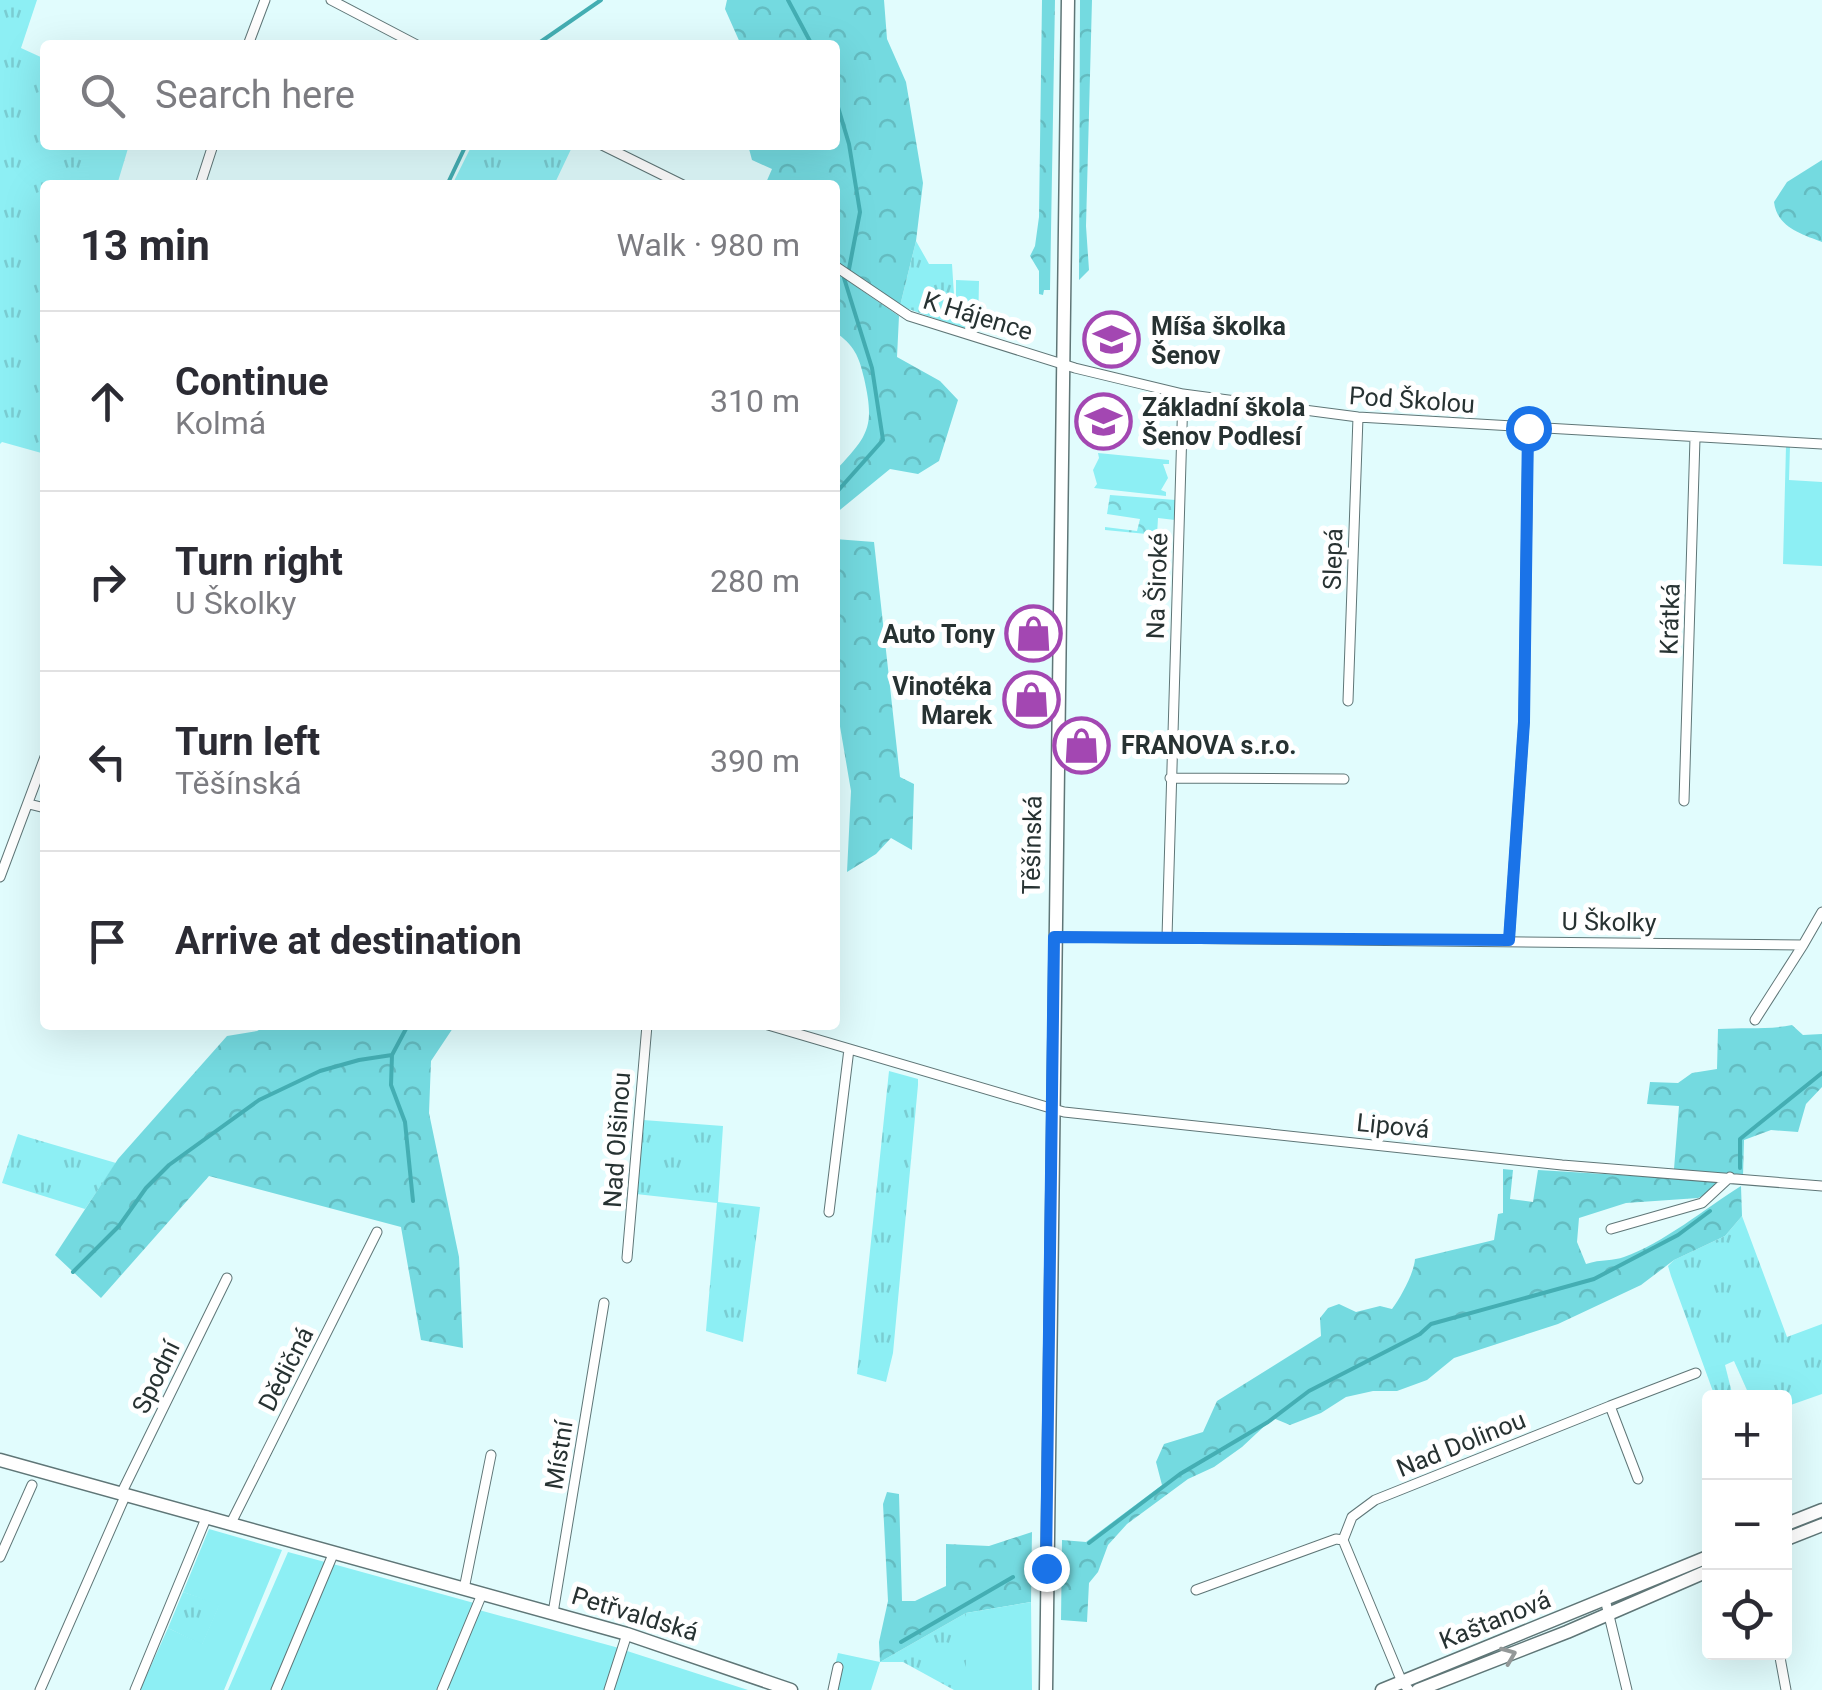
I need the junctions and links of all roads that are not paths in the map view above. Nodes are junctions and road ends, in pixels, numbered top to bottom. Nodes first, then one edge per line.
1 (265, 0) edge
2 (331, 0) edge
3 (1068, 0) edge
4 (250, 40) edge
5 (407, 40) edge
6 (211, 150) edge
7 (611, 150) edge
8 (202, 180) edge
9 (667, 180) edge
10 (840, 269) edge
11 (1063, 364) junction
12 (1183, 394) junction
13 (1358, 417) junction
14 (1528, 428) junction
15 (1695, 438) junction
16 (1822, 444) edge
17 (1348, 702) dead end
18 (40, 772) edge
19 (1170, 778) junction
20 (1344, 780) dead end
21 (1684, 801) dead end
22 (29, 804) junction
23 (40, 807) edge
24 (0, 877) edge
25 (1822, 912) edge
26 (1054, 937) junction
27 (1167, 937) junction
28 (1509, 940) junction
29 (1803, 944) junction
30 (1755, 1020) dead end
31 (647, 1030) edge
32 (786, 1030) edge
33 (849, 1048) junction
34 (1052, 1109) junction
35 (1730, 1177) junction
36 (1822, 1186) edge
37 (830, 1212) dead end
38 (1610, 1229) dead end
39 (377, 1232) dead end
40 (627, 1258) dead end
41 (227, 1278) dead end
42 (604, 1303) dead end
43 (1696, 1373) dead end
44 (1610, 1406) junction
45 (491, 1455) dead end
46 (0, 1460) edge
47 (1638, 1479) dead end
48 (32, 1485) dead end
49 (124, 1493) junction
50 (1822, 1510) edge
51 (207, 1516) junction
52 (1792, 1522) edge
53 (231, 1523) junction
54 (1822, 1525) edge
55 (1792, 1537) edge
56 (1344, 1540) junction
57 (334, 1552) junction
58 (0, 1557) edge
59 (1702, 1560) edge
60 (1702, 1573) edge
61 (464, 1589) junction
62 (1196, 1590) dead end
63 (482, 1594) junction
64 (1607, 1605) junction
65 (553, 1613) junction
66 (628, 1634) junction
67 (1780, 1660) edge
68 (838, 1667) dead end
69 (1405, 1686) edge
70 (40, 1690) edge
71 (135, 1690) edge
72 (276, 1690) edge
73 (442, 1690) edge
74 (609, 1690) edge
75 (791, 1690) edge
76 (833, 1690) edge
77 (1046, 1690) edge
78 (1382, 1690) edge
79 (1418, 1690) edge
80 (1626, 1690) edge
81 (1786, 1690) edge

1 - 4 street
2 - 5 street
3 - 11 main road, Těšínská
6 - 8 street
7 - 9 street
10 - 11 street, K Hájence
11 - 12 street, Pod Školou
11 - 26 main road, Těšínská
12 - 13 street, Pod Školou
12 - 19 street, Na Široké
13 - 14 street, Pod Školou
13 - 17 street, Slepá
14 - 15 street, Pod Školou
14 - 28 street
15 - 16 street, Pod Školou
15 - 21 street, Krátká
18 - 22 street
19 - 20 street
19 - 27 street, Na Široké
22 - 23 street
22 - 24 street
25 - 29 street
26 - 27 street, U Školky
26 - 34 main road, Těšínská
27 - 28 street, U Školky
28 - 29 street, U Školky
29 - 30 street
31 - 40 street, Nad Olšinou
32 - 33 street, Lipová
33 - 34 street, Lipová
33 - 37 street
34 - 35 street, Lipová
34 - 77 main road, Těšínská
35 - 36 street, Lipová
35 - 38 street
39 - 53 street, Dědičná
41 - 49 street, Spodní
42 - 65 street, Místní
43 - 44 street, Nad Dolinou
44 - 47 street
44 - 56 street, Nad Dolinou
45 - 61 street
46 - 49 main road, Petřvaldská
48 - 58 street
49 - 51 main road, Petřvaldská
49 - 70 street, Spodní
50 - 52 main road
51 - 53 main road, Petřvaldská
51 - 71 street
53 - 57 main road, Petřvaldská
54 - 55 main road
56 - 62 street
56 - 69 street
57 - 61 main road, Petřvaldská
57 - 72 street
59 - 64 main road, Kaštanová
60 - 64 main road, Kaštanová
61 - 63 main road, Petřvaldská
63 - 65 main road, Petřvaldská
63 - 73 street
64 - 69 main road, Kaštanová
79 -> 64 main road, Kaštanová
64 - 80 street
65 - 66 main road, Petřvaldská
66 - 74 street
66 - 75 main road, Petřvaldská
67 - 81 street
68 - 76 street
69 - 78 main road, Kaštanová

